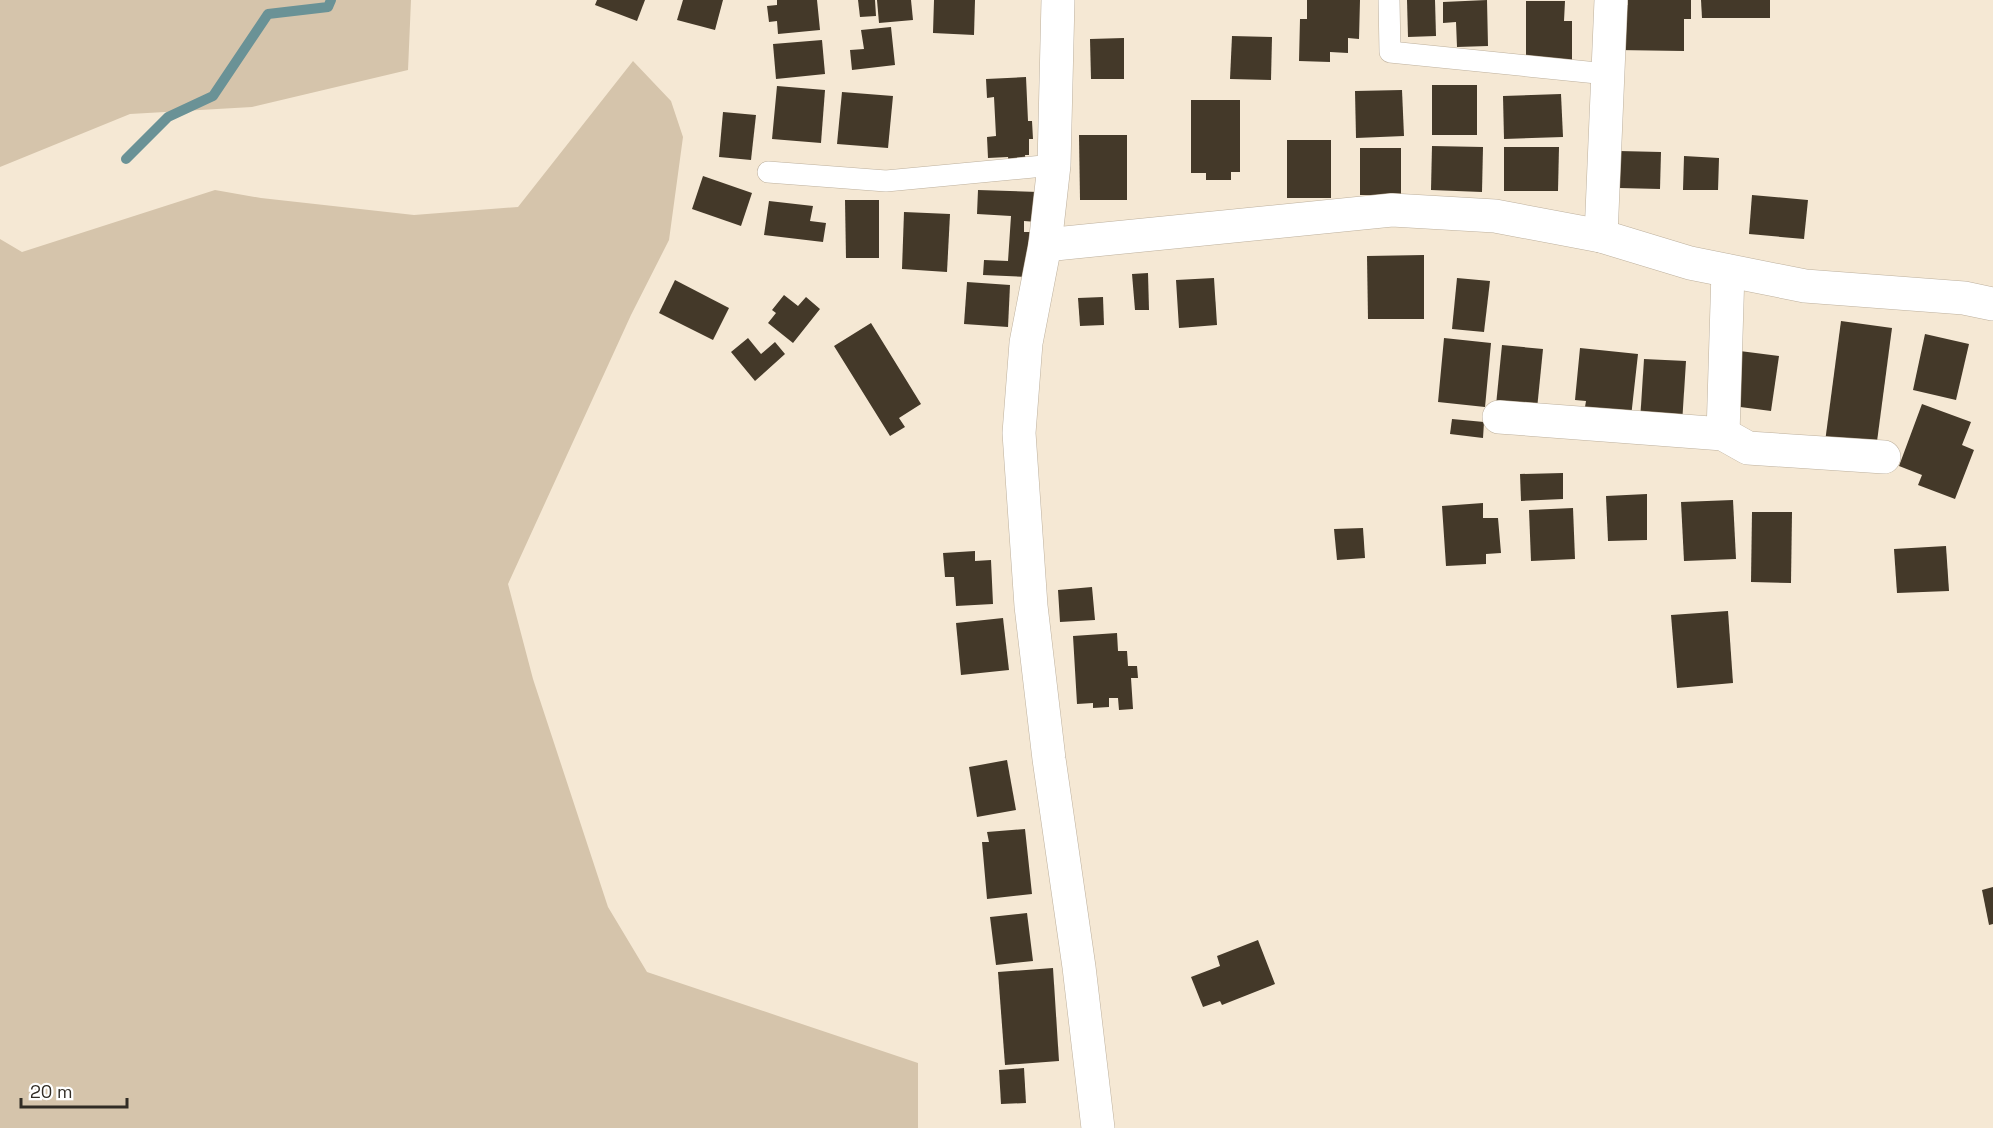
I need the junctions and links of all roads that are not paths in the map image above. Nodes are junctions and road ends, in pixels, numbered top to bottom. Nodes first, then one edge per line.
1 (1058, 0) edge
2 (1389, 0) edge
3 (1611, 0) edge
4 (1607, 74) junction
5 (1054, 165) junction
6 (768, 172) dead end
7 (1600, 236) junction
8 (1046, 245) junction
9 (1728, 271) junction
10 (1993, 304) edge
11 (1499, 417) dead end
12 (1723, 434) junction
13 (1884, 457) dead end
14 (1098, 1128) edge

1 - 5 street
2 - 4 lane
3 - 4 street
4 - 7 street
5 - 6 lane
5 - 8 street
7 - 8 street
7 - 9 street
8 - 14 street
9 - 10 street
9 - 12 street
11 - 12 street
12 - 13 street

